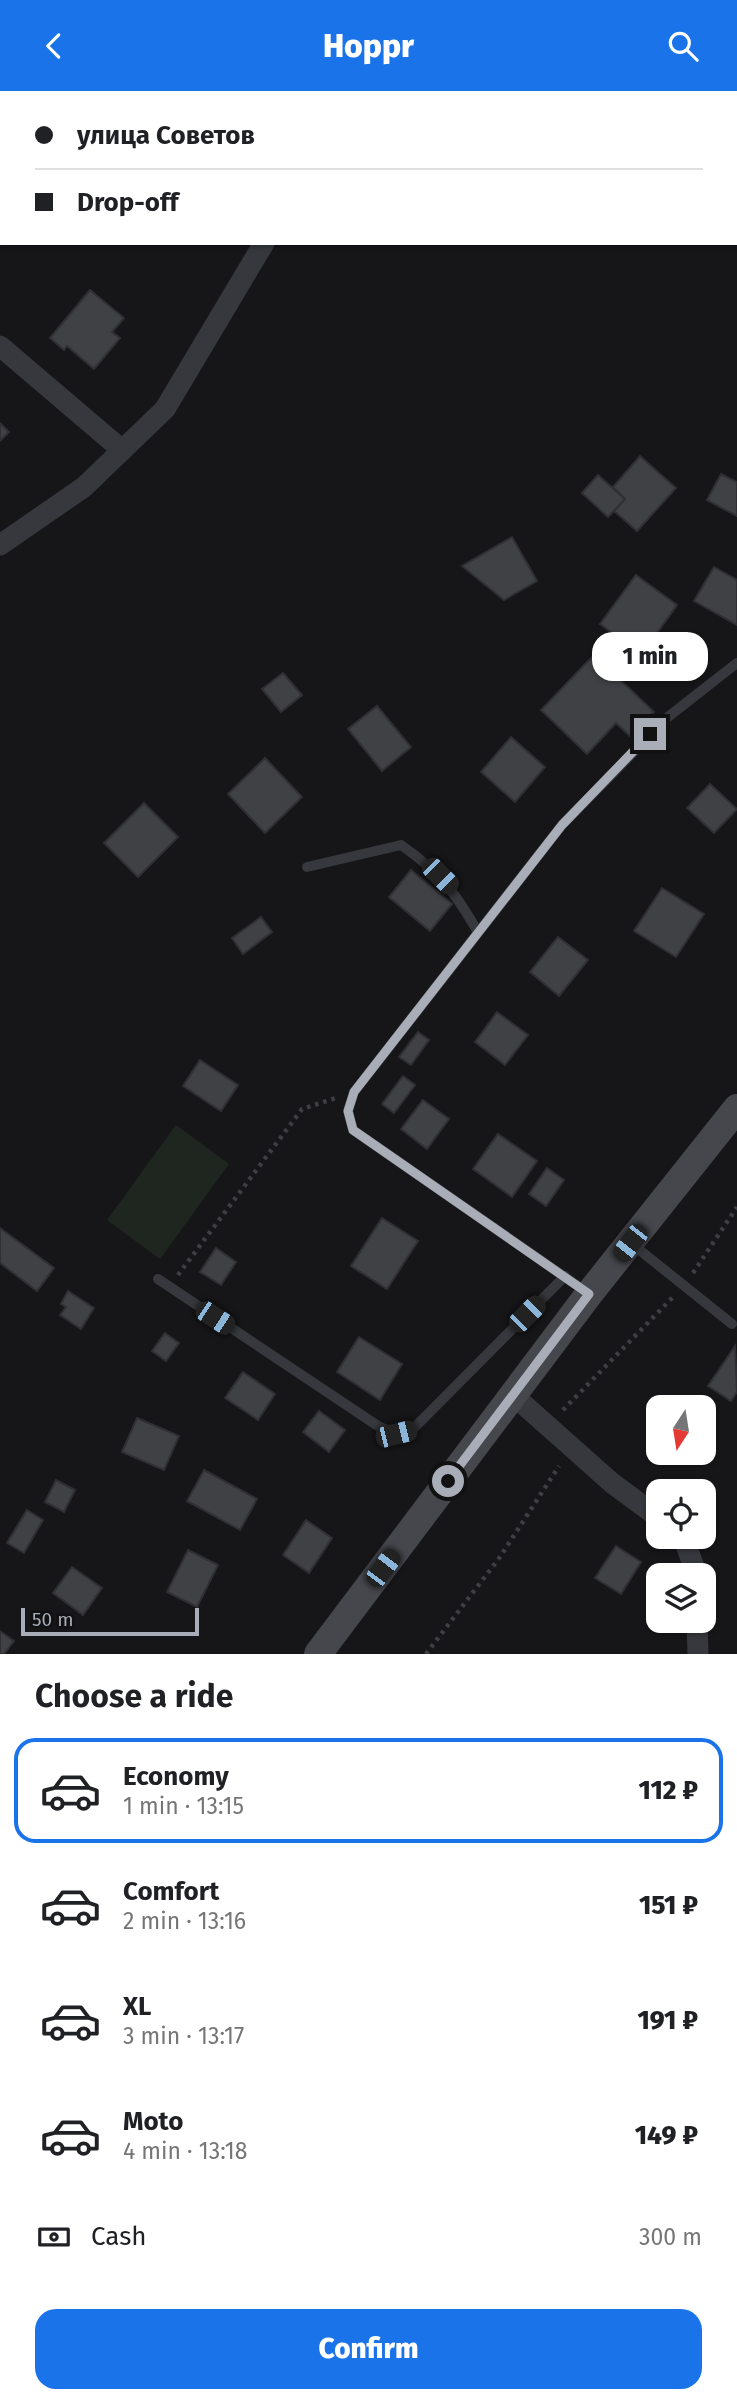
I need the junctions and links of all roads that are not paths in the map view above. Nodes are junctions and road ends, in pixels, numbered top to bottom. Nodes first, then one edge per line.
1 (263, 245) edge
2 (0, 345) edge
3 (122, 450) junction
4 (0, 545) edge
5 (737, 663) edge
6 (307, 867) dead end
7 (478, 932) junction
8 (737, 1108) edge
9 (630, 1243) junction
10 (565, 1276) junction
11 (158, 1279) dead end
12 (589, 1294) junction
13 (732, 1324) dead end
14 (513, 1395) junction
15 (646, 1507) edge
16 (697, 1633) edge
17 (318, 1654) edge
18 (698, 1654) edge

1 - 3 street
2 - 3 street
3 - 4 street
5 - 7 lane
6 - 7 lane
7 - 10 lane
8 - 9 main road
9 - 12 main road
9 - 13 lane
10 - 11 lane
10 - 12 lane
12 - 14 main road
14 - 15 street
14 - 17 main road
16 - 18 street

